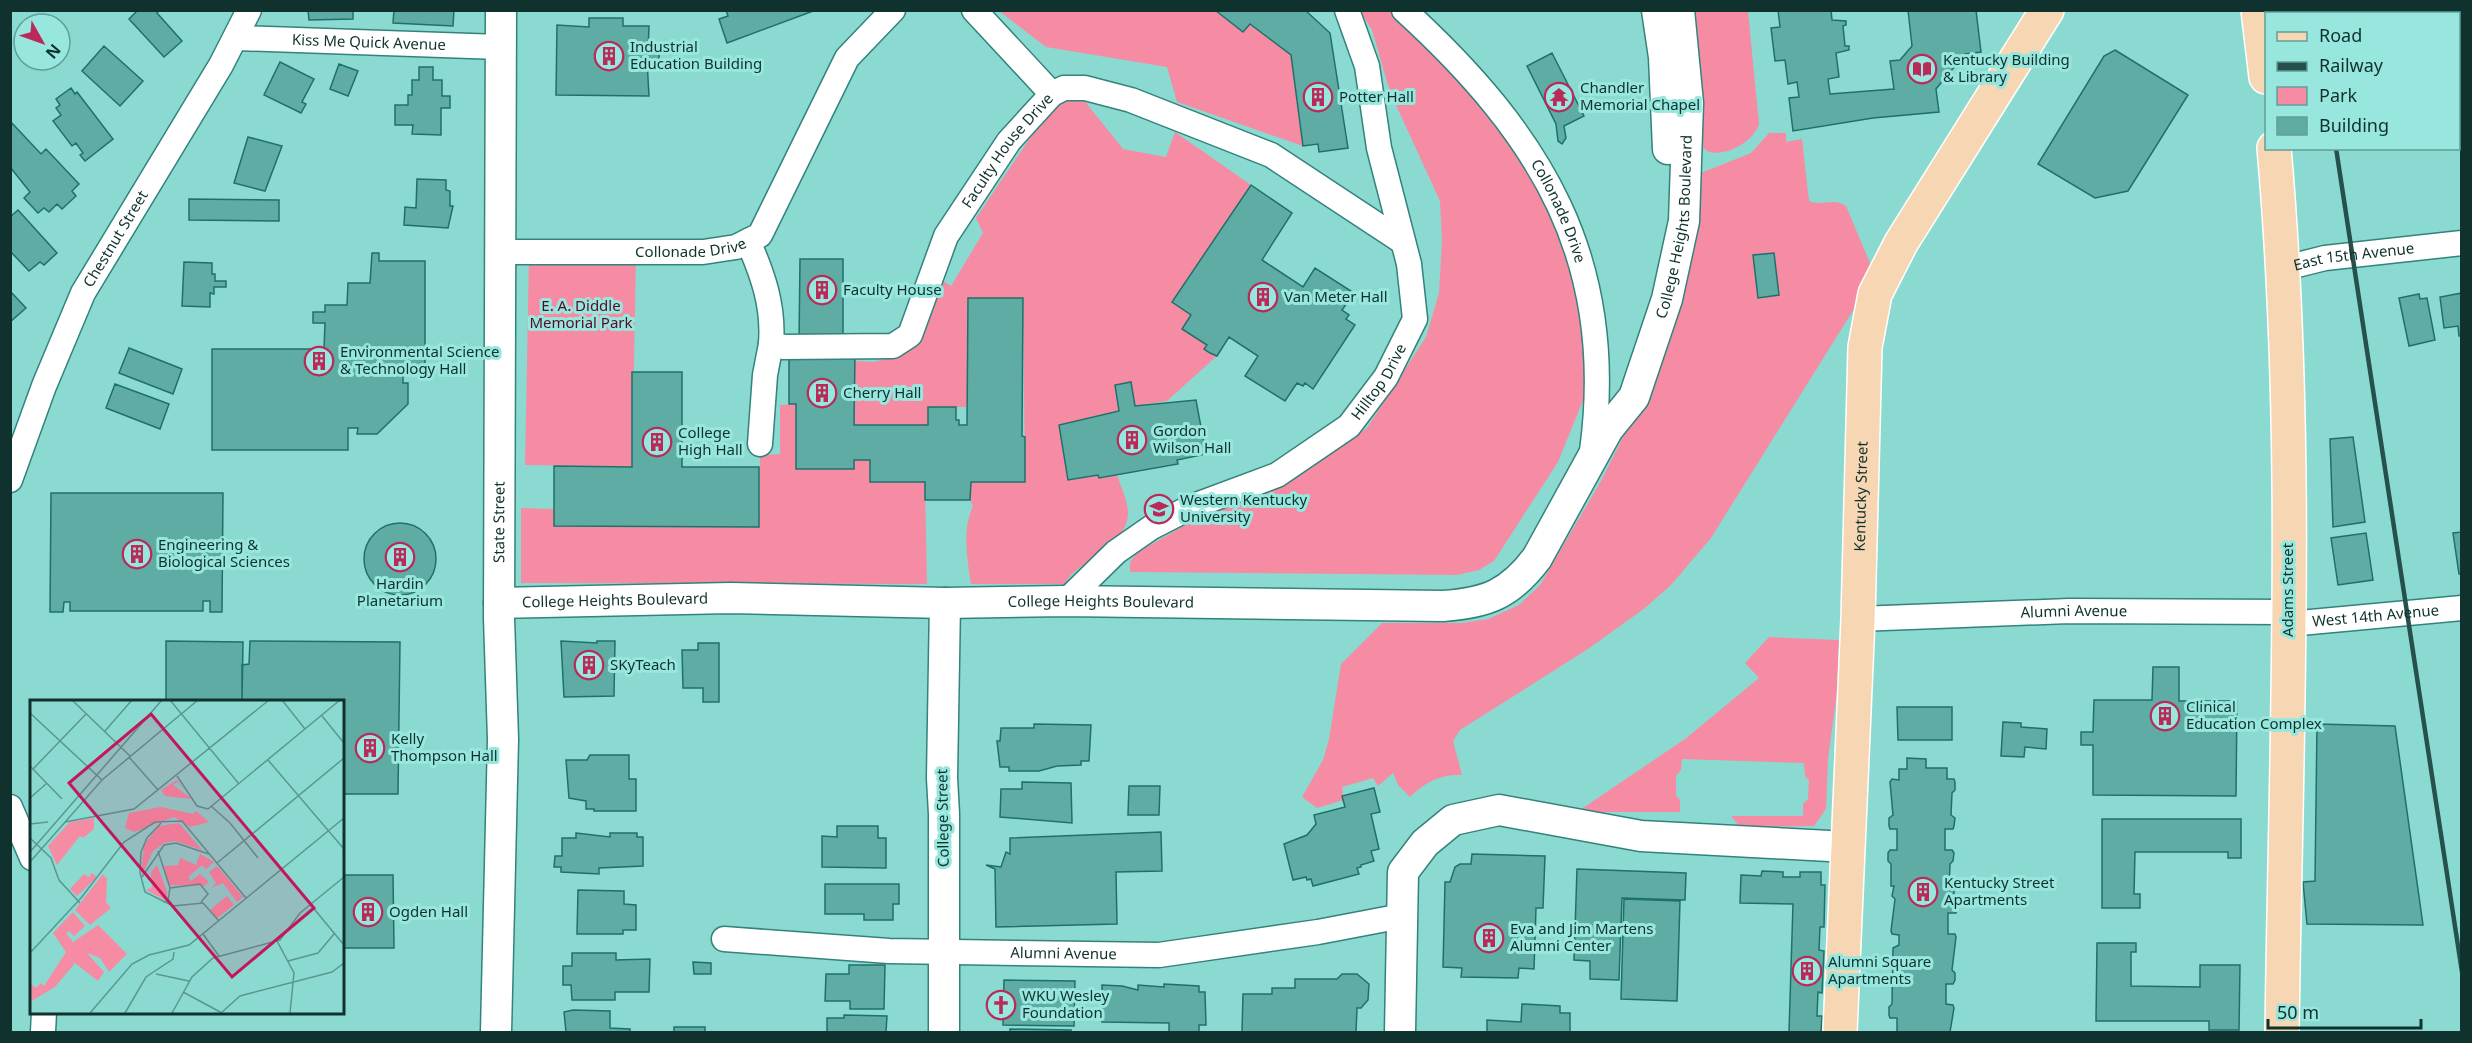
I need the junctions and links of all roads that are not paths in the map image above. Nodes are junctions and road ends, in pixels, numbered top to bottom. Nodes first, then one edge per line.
1 (249, 10) edge
2 (501, 10) edge
3 (893, 10) edge
4 (974, 10) edge
5 (1347, 10) edge
6 (1404, 10) edge
7 (1657, 10) edge
8 (1679, 10) edge
9 (2047, 10) edge
10 (2258, 10) edge
11 (237, 38) junction
12 (500, 47) junction
13 (2265, 69) edge
14 (1052, 94) junction
15 (2274, 150) edge
16 (748, 241) junction
17 (1403, 242) junction
18 (2462, 243) edge
19 (501, 252) junction
20 (2285, 268) junction
21 (771, 344) junction
22 (1608, 429) junction
23 (760, 444) dead end
24 (1590, 463) junction
25 (10, 480) edge
26 (1066, 601) junction
27 (499, 603) junction
28 (945, 603) junction
29 (2462, 608) edge
30 (1858, 618) junction
31 (2289, 618) junction
32 (10, 807) edge
33 (1848, 847) junction
34 (30, 853) edge
35 (1402, 916) junction
36 (724, 939) dead end
37 (943, 952) junction
38 (44, 1013) edge
39 (43, 1032) edge
40 (496, 1032) edge
41 (944, 1032) edge
42 (1400, 1032) edge
43 (1840, 1032) edge
44 (2282, 1032) edge

1 - 11 street, Chestnut Street
2 - 12 street, State Street
3 - 16 street, Collonade Drive
4 - 14 street
5 - 17 street, Hilltop Drive
6 - 24 street, Collonade Drive
7 - 22 street, College Heights Boulevard
8 - 22 street, College Heights Boulevard
9 - 30 main road, Kentucky Street
10 - 13 main road
11 - 12 street, Kiss Me Quick Avenue
11 - 25 street, Chestnut Street
12 - 19 street, State Street
14 - 17 street, Faculty House Drive
14 - 21 street, Faculty House Drive
15 - 20 main road, Adams Street
16 - 19 street, Collonade Drive
16 - 21 street
17 - 26 street, Hilltop Drive
18 - 20 street, East 15th Avenue
19 - 27 street, State Street
20 - 31 main road, Adams Street
21 - 23 street
22 - 24 street, College Heights Boulevard
24 - 26 street, College Heights Boulevard
26 - 28 street, College Heights Boulevard
27 - 28 street, College Heights Boulevard
27 - 40 street, State Street
28 - 37 street, College Street
29 - 31 street, West 14th Avenue
30 - 31 street, Alumni Avenue
30 - 33 main road, Kentucky Street
31 - 44 main road, Adams Street
32 - 34 street
33 - 35 street
33 - 43 main road, Kentucky Street
35 - 37 street, Alumni Avenue
35 - 42 street
36 - 37 street, Alumni Avenue
37 - 41 street, College Street
38 - 39 street

